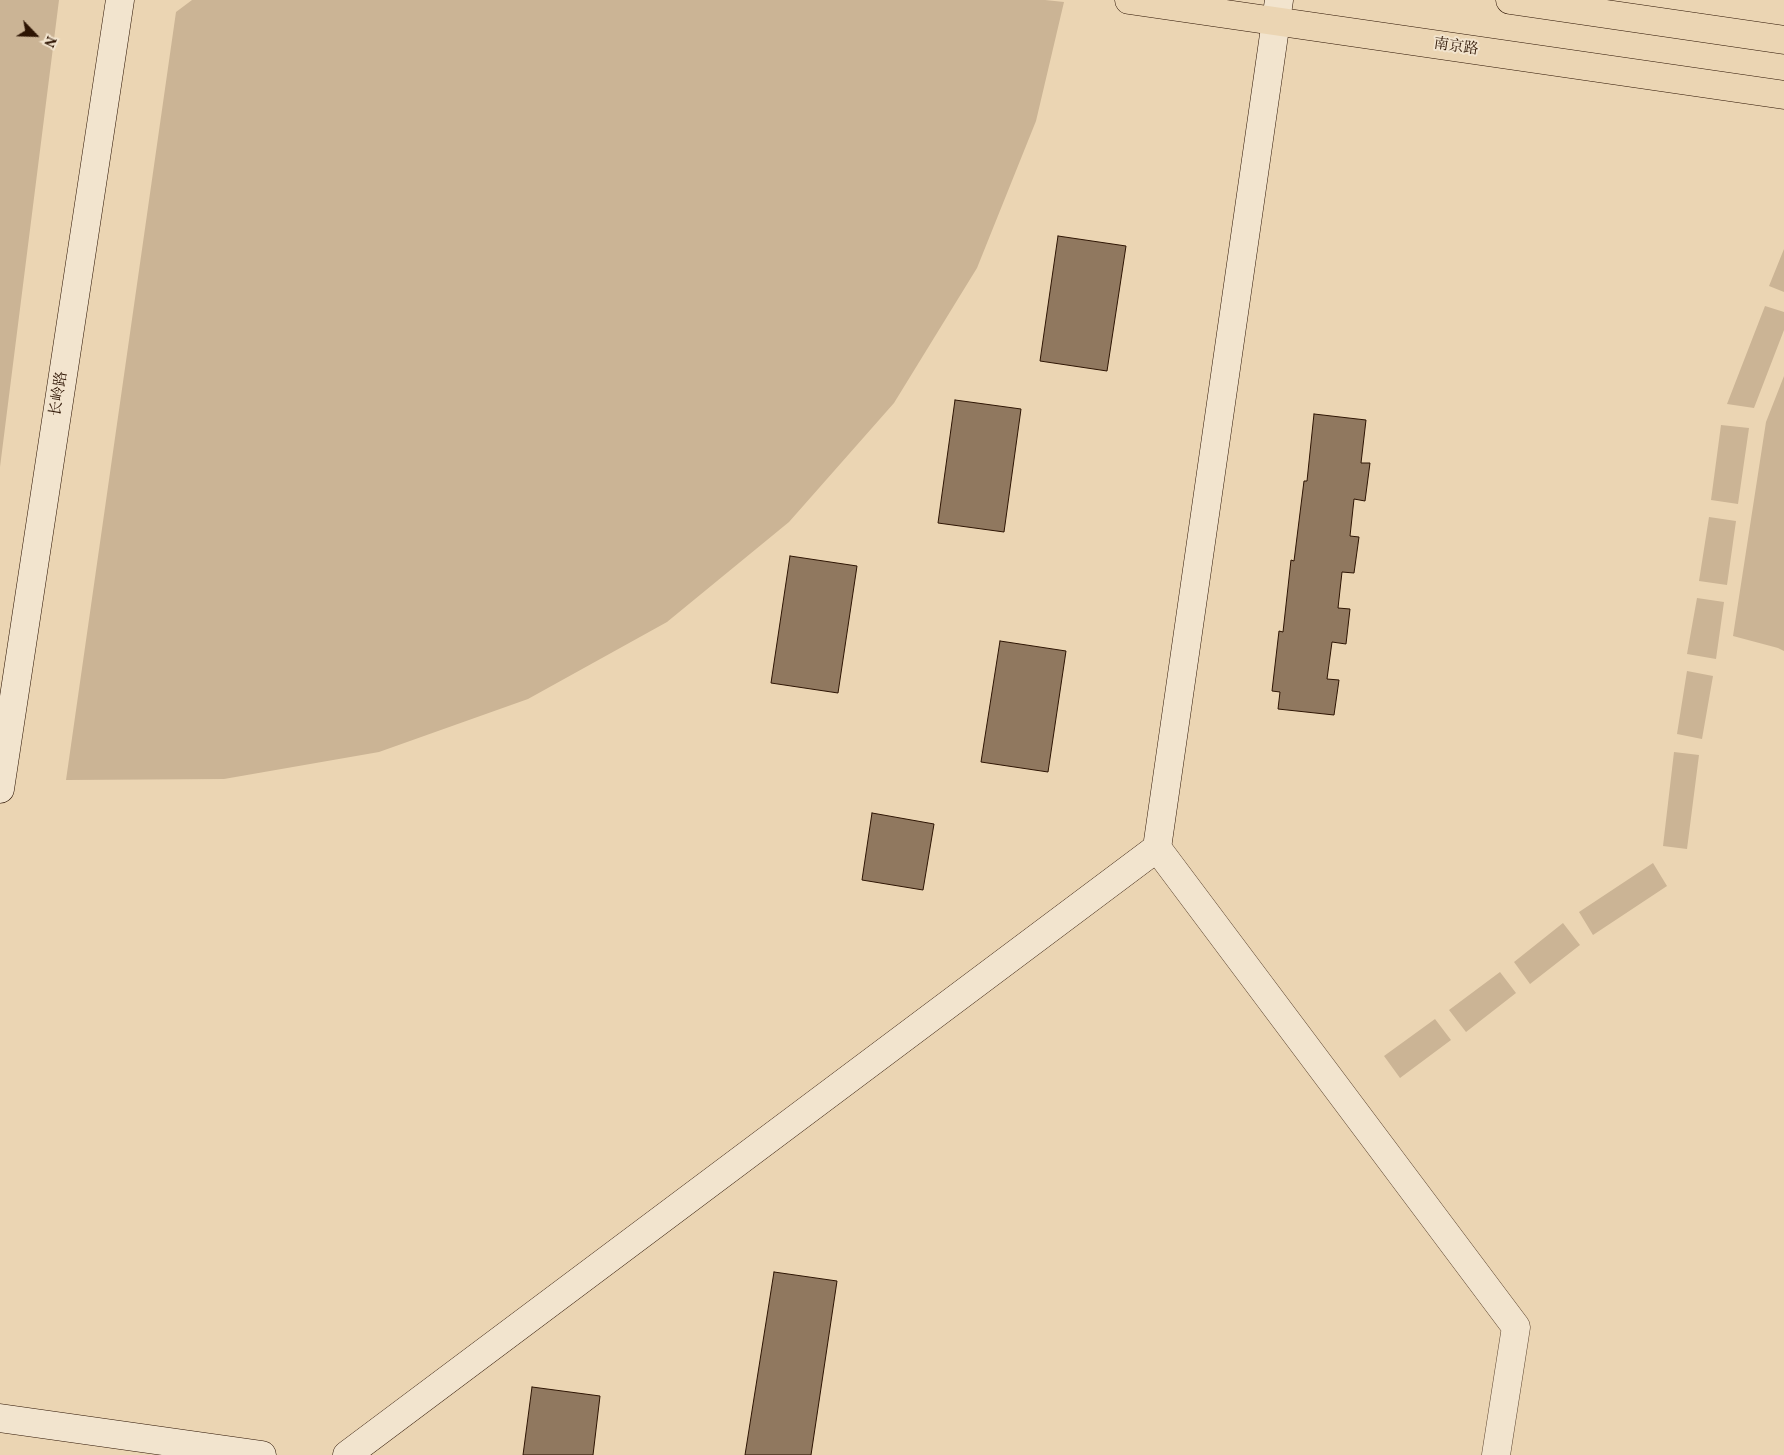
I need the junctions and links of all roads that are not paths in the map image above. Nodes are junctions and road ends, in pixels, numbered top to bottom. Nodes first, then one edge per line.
1 (120, 0) edge
2 (1129, 0) edge
3 (1510, 0) edge
4 (1277, 11) edge
5 (1784, 40) edge
6 (1784, 95) edge
7 (0, 788) edge
8 (1156, 848) junction
9 (0, 1418) edge
10 (262, 1455) edge
11 (347, 1455) edge
12 (1496, 1455) edge

1 - 7 street, 长岭路
2 - 4 main road, 南京路
3 - 5 main road
4 - 6 main road, 南京路
4 - 8 street
8 - 11 street
8 - 12 street
9 - 10 street

